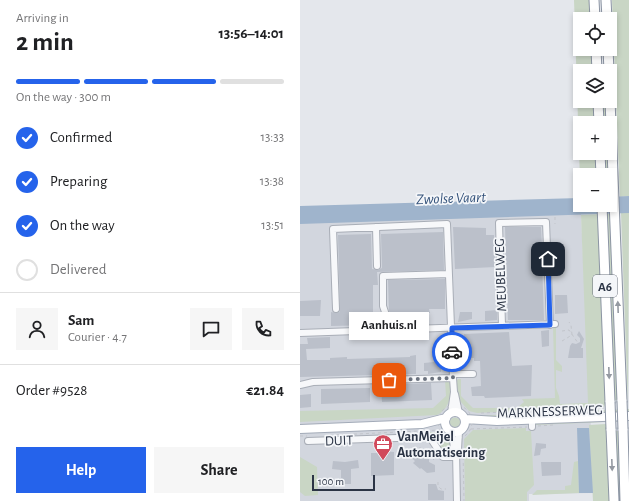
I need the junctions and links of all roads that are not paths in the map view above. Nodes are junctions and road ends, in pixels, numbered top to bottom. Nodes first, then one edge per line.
1 (594, 0) edge
2 (606, 0) edge
3 (595, 12) edge
4 (607, 12) edge
5 (610, 108) edge
6 (602, 212) edge
7 (376, 227) junction
8 (377, 266) dead end
9 (449, 274) junction
10 (336, 309) dead end
11 (385, 312) tunnel mouth
12 (319, 325) dead end
13 (502, 326) junction
14 (452, 328) junction
15 (319, 332) junction
16 (300, 333) edge
17 (473, 374) dead end
18 (453, 376) junction
19 (300, 385) edge
20 (629, 416) edge
21 (455, 423) junction
22 (300, 429) edge
23 (422, 437) junction
24 (308, 439) road end
25 (456, 454) junction
26 (450, 474) dead end
27 (457, 474) junction
28 (461, 481) junction
29 (450, 482) dead end
30 (458, 501) edge
31 (614, 501) edge
32 (626, 501) edge

1 - 3 highway
2 - 4 highway
32 -> 5 highway, A6, bridge
6 -> 31 highway, A6, bridge
7 - 8 street
7 - 9 street
7 - 10 street
9 - 11 street
9 - 14 street
12 - 15 street
13 - 13 street, MEUBELWEG
13 - 14 street
14 - 15 street
14 - 18 street
15 - 16 street
17 - 18 street
18 - 19 street
18 - 21 street
20 - 21 main road, MARKNESSERWEG
21 - 23 main road, MARKNESSERWEG
21 - 25 street
22 - 23 main road, MARKNESSERWEG
23 - 24 street, DUIT
23 - 25 street
25 - 27 street
26 - 27 street
27 - 28 street
28 - 29 street
28 - 30 street

